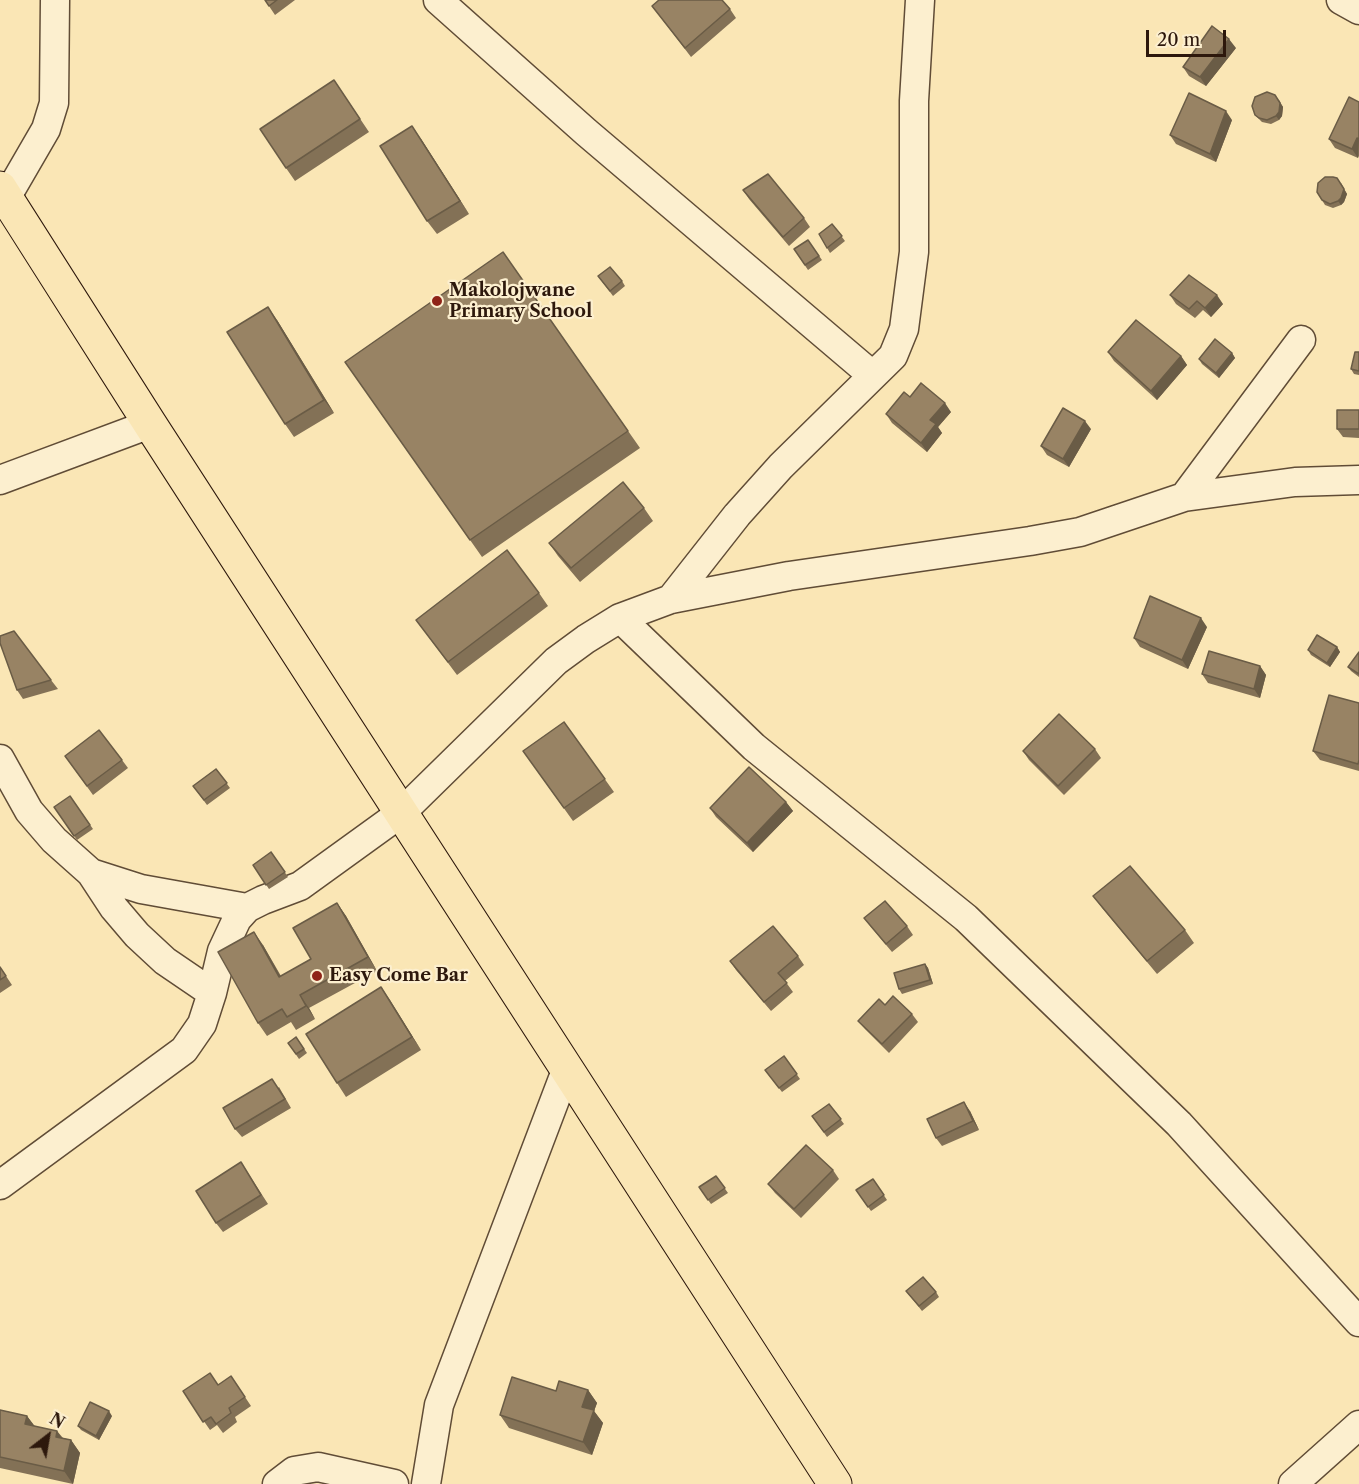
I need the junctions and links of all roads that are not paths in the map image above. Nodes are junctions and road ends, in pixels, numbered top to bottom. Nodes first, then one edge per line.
1 (55, 0) edge
2 (438, 0) edge
3 (920, 0) edge
4 (1341, 0) edge
5 (1359, 10) edge
6 (3, 193) edge
7 (1301, 340) dead end
8 (873, 375) junction
9 (150, 424) junction
10 (0, 480) edge
11 (1359, 480) edge
12 (1184, 497) junction
13 (671, 599) junction
14 (620, 618) junction
15 (0, 759) edge
16 (401, 813) junction
17 (91, 873) junction
18 (247, 908) junction
19 (212, 993) junction
20 (567, 1068) junction
21 (0, 1185) edge
22 (1359, 1322) edge
23 (1359, 1425) edge
24 (277, 1484) edge
25 (394, 1484) edge
26 (426, 1484) edge
27 (835, 1484) edge
28 (1293, 1484) edge

1 - 6 street
2 - 8 street
3 - 8 street
4 - 5 street
6 - 9 main road
7 - 12 street
8 - 13 street
9 - 10 street
9 - 16 main road
11 - 12 street
12 - 13 street
13 - 14 street
14 - 16 street
14 - 22 street
15 - 17 street
16 - 18 street
16 - 20 main road
17 - 18 street
17 - 19 street
18 - 19 street
19 - 21 street
20 - 26 street
20 - 27 main road
23 - 28 street
24 - 25 street

